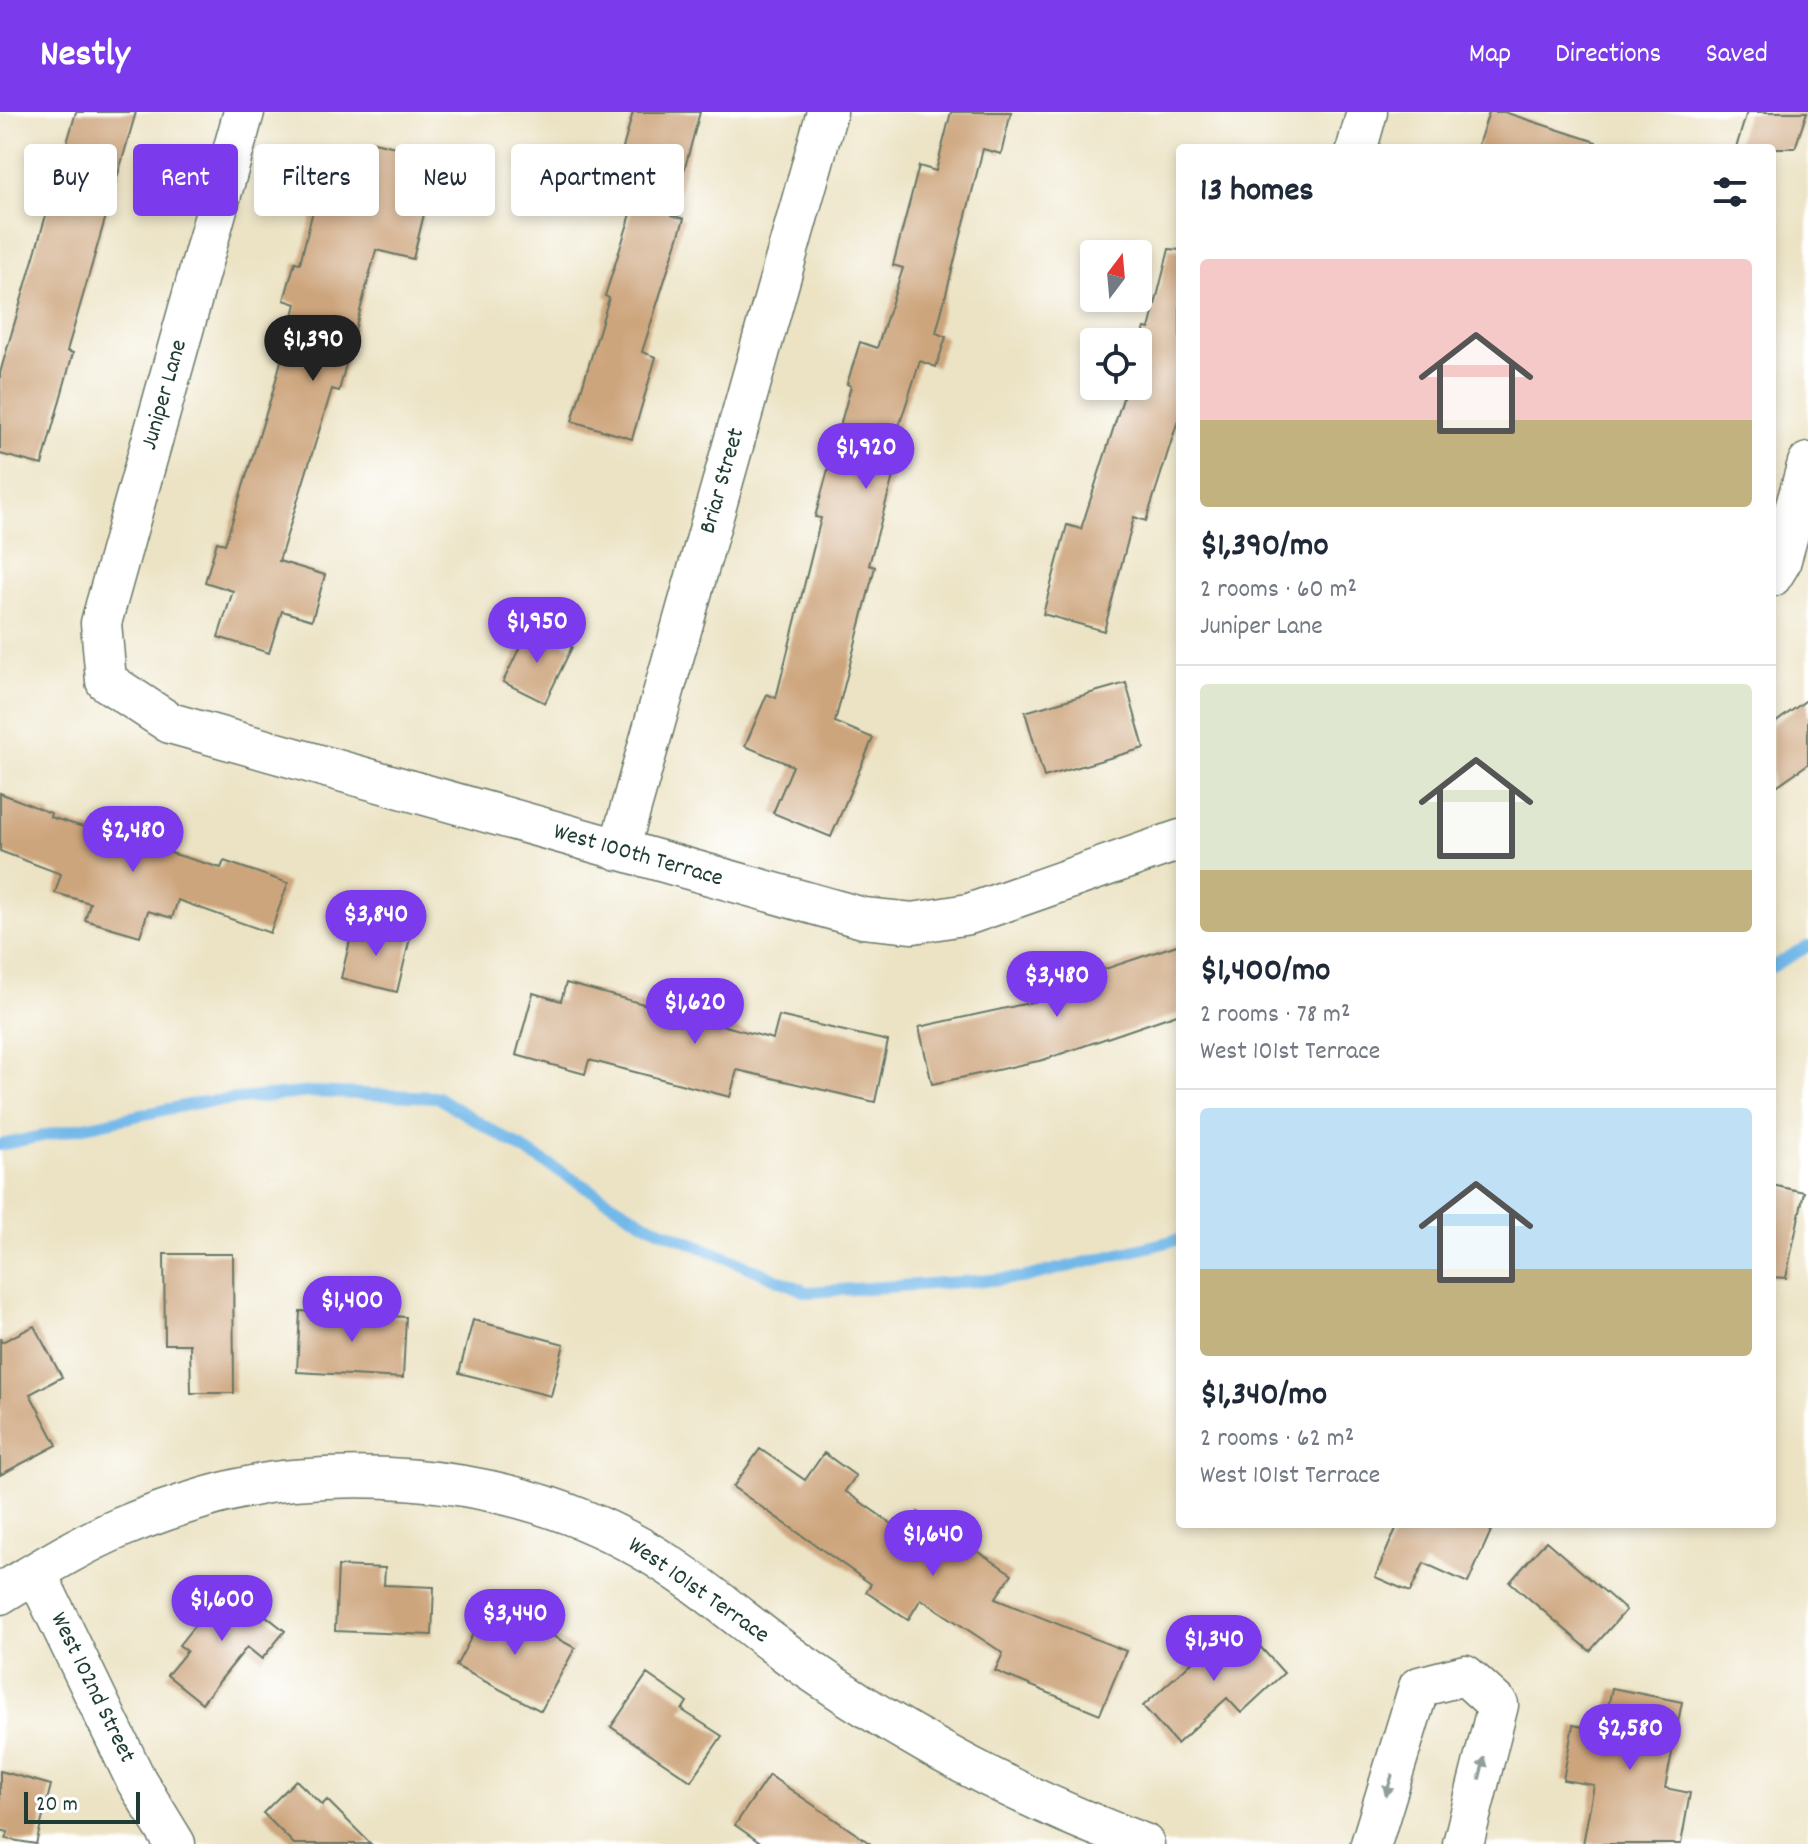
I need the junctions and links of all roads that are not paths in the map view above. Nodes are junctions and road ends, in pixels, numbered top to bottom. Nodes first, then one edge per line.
1 (244, 112) edge
2 (827, 112) edge
3 (1367, 112) edge
4 (1358, 144) edge
5 (1808, 463) edge
6 (1776, 570) edge
7 (106, 681) joint
8 (1176, 841) edge
9 (619, 850) junction
10 (36, 1573) junction
11 (0, 1594) edge
12 (175, 1844) edge
13 (1144, 1844) edge
14 (1371, 1844) edge
15 (1463, 1844) edge

1 - 7 street, Juniper Lane
2 - 9 street, Briar Street
3 - 4 street
5 - 6 street
7 - 9 street, West 100th Terrace
8 - 9 street, West 100th Terrace
10 - 11 street, West 101st Terrace
10 - 12 street, West 102nd Street
10 - 13 street, West 101st Terrace
15 -> 14 street

